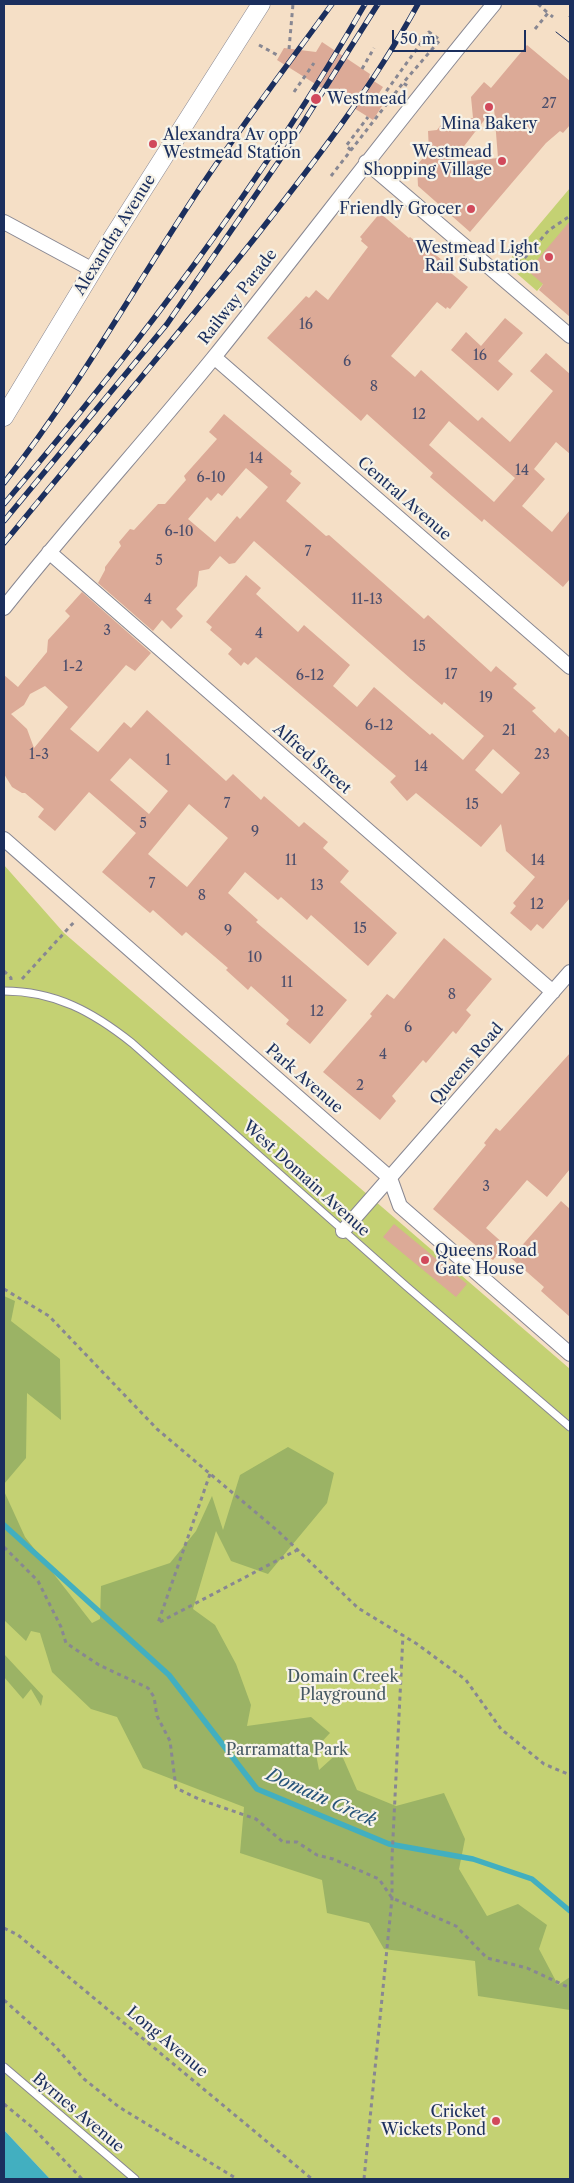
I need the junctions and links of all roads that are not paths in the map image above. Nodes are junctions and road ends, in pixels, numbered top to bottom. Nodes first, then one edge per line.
1 (261, 4) edge
2 (494, 4) edge
3 (366, 162) junction
4 (4, 222) edge
5 (93, 270) junction
6 (570, 336) edge
7 (214, 357) junction
8 (4, 417) edge
9 (48, 552) junction
10 (4, 608) edge
11 (570, 667) edge
12 (4, 838) edge
13 (570, 972) edge
14 (4, 991) edge
15 (553, 992) junction
16 (390, 1178) junction
17 (343, 1230) junction
18 (570, 1354) edge
19 (570, 1426) edge
20 (4, 2067) edge
21 (135, 2179) edge

1 - 5 street, Alexandra Avenue
2 - 3 street, Railway Parade
3 - 6 street
3 - 7 street, Railway Parade
4 - 5 street
5 - 8 street, Alexandra Avenue
7 - 9 street, Railway Parade
7 - 11 street, Central Avenue
9 - 10 street, Railway Parade
9 - 15 street, Alfred Street
12 - 16 street, Park Avenue
13 - 15 street, Queens Road
14 - 17 lane, West Domain Avenue
15 - 16 street, Queens Road
16 - 17 street, Queens Road
16 - 18 street, Park Avenue
17 - 19 lane, West Domain Avenue
20 - 21 lane, Byrnes Avenue

